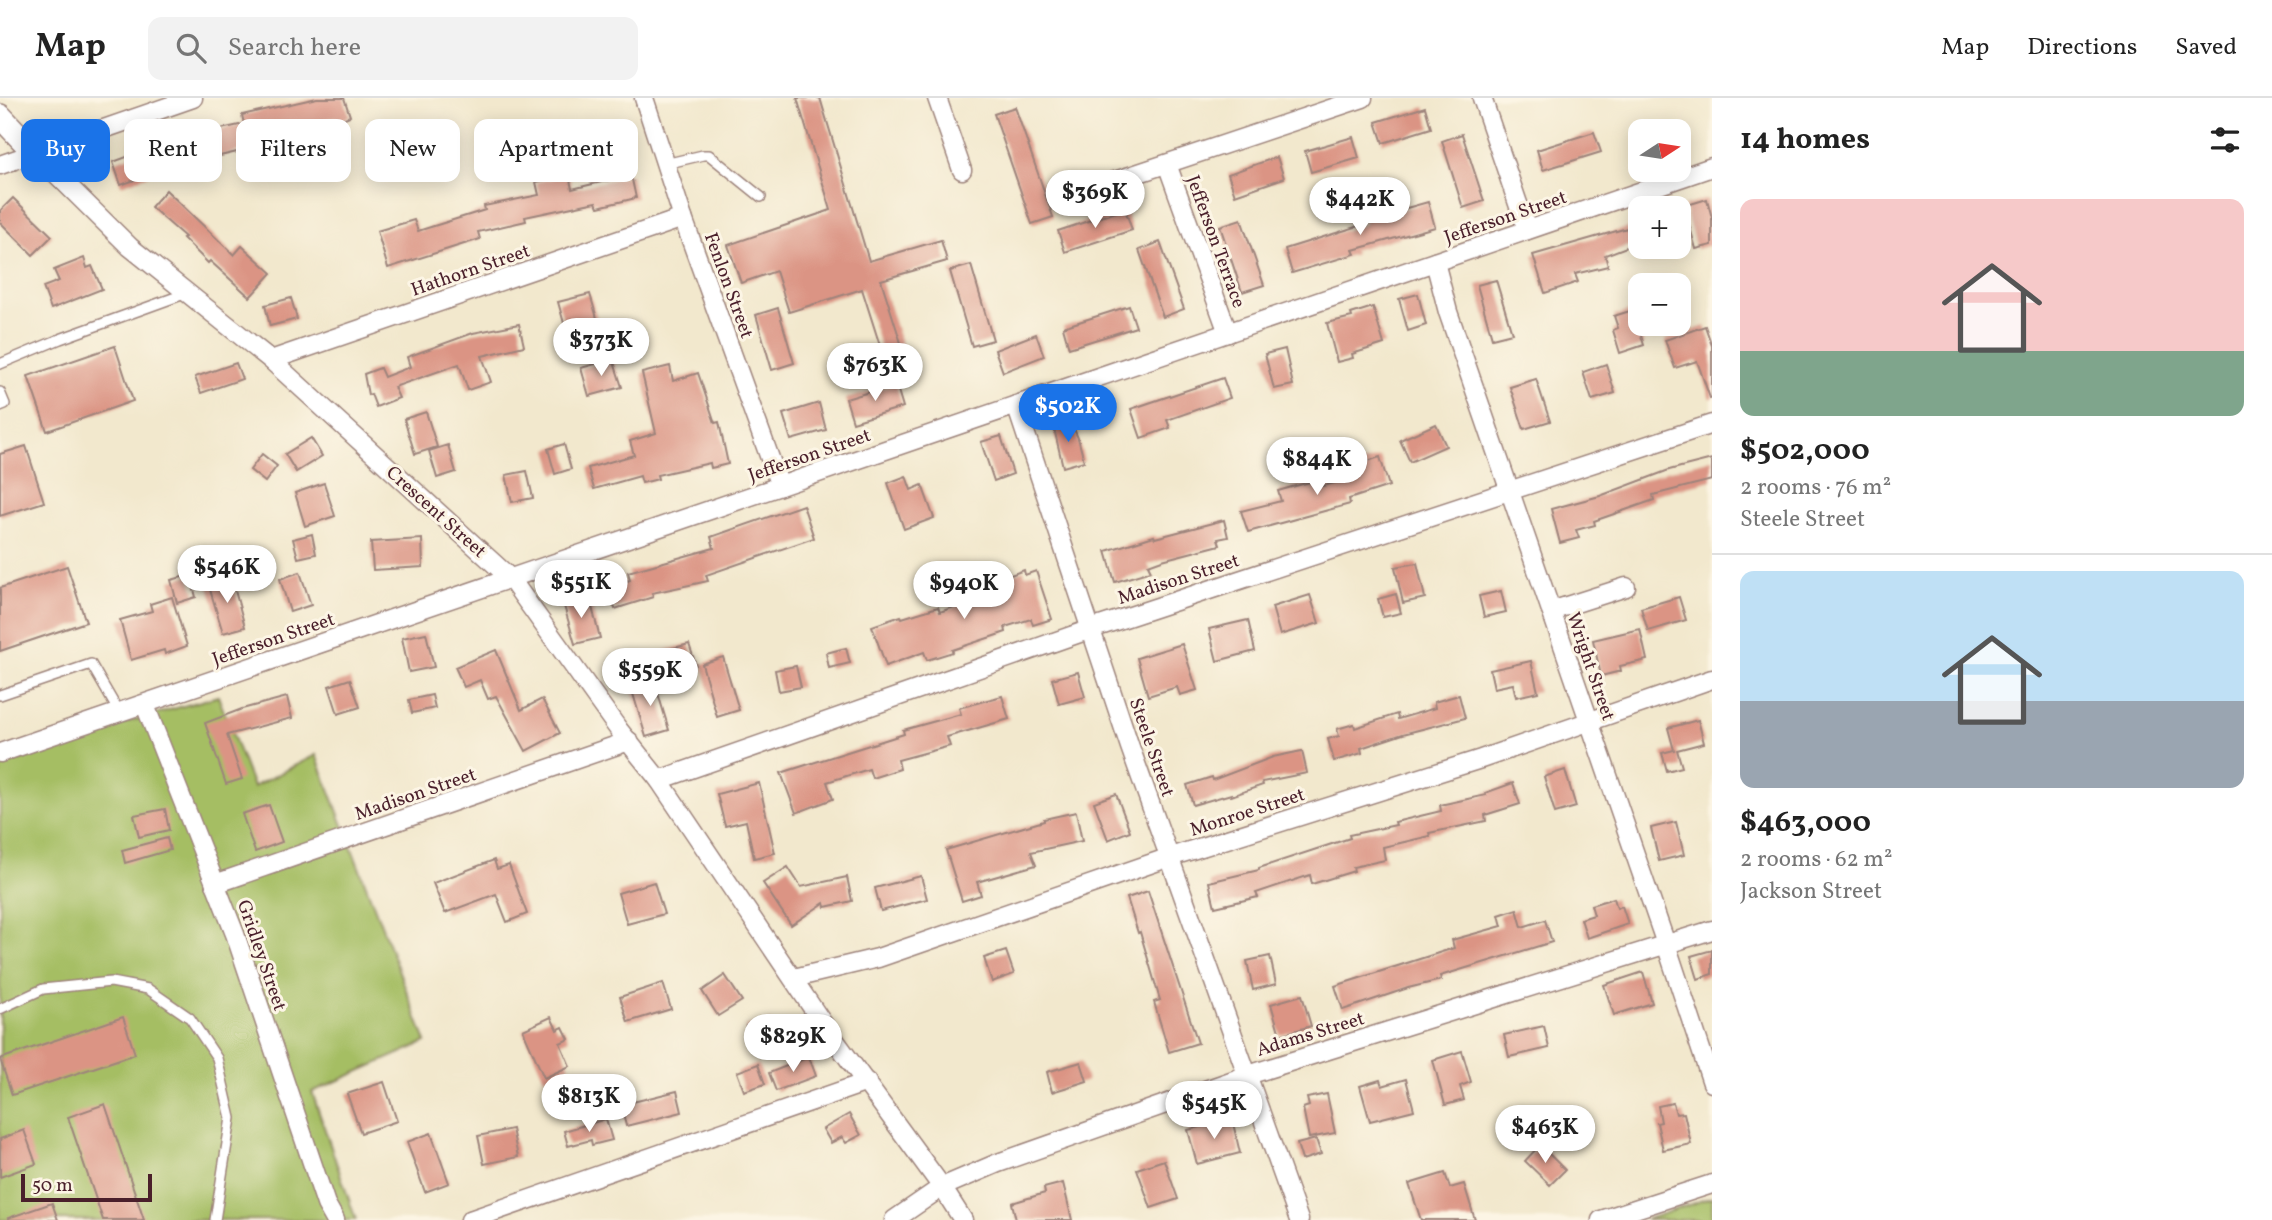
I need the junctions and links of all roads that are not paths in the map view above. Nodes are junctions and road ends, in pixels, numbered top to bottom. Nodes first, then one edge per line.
1 (193, 98) edge
2 (644, 98) edge
3 (937, 98) edge
4 (1363, 98) edge
5 (1482, 98) edge
6 (0, 116) edge
7 (110, 127) edge
8 (21, 138) edge
9 (21, 158) edge
10 (666, 164) junction
11 (1167, 164) junction
12 (0, 165) edge
13 (1712, 167) edge
14 (962, 170) dead end
15 (64, 182) edge
16 (761, 197) dead end
17 (1063, 198) dead end
18 (683, 218) junction
19 (1527, 230) junction
20 (1435, 262) junction
21 (187, 293) junction
22 (1228, 333) junction
23 (271, 360) junction
24 (0, 364) edge
25 (0, 392) edge
26 (1016, 405) junction
27 (0, 406) edge
28 (1712, 424) edge
29 (780, 486) junction
30 (1511, 492) junction
31 (510, 578) junction
32 (1626, 587) dead end
33 (1551, 611) junction
34 (1091, 629) junction
35 (1712, 679) edge
36 (0, 695) edge
37 (145, 705) junction
38 (120, 713) junction
39 (1589, 721) junction
40 (629, 741) junction
41 (0, 753) edge
42 (659, 780) junction
43 (1170, 857) junction
44 (215, 884) junction
45 (1712, 930) edge
46 (1666, 944) junction
47 (794, 978) junction
48 (0, 1009) edge
49 (1708, 1055) edge
50 (1248, 1075) junction
51 (867, 1082) junction
52 (1712, 1083) edge
53 (1712, 1184) edge
54 (942, 1187) junction
55 (215, 1220) edge
56 (335, 1220) edge
57 (470, 1220) edge
58 (894, 1220) edge
59 (963, 1220) edge
60 (1299, 1220) edge
61 (1601, 1220) edge

1 - 7 street
2 - 10 street, Fenlon Street
3 - 14 street
4 - 11 street, Jefferson Terrace
5 - 19 street
6 - 8 street, Crescent Street
9 - 12 street
10 - 16 lane
10 - 18 street, Fenlon Street
11 - 17 street, Jefferson Terrace
11 - 22 street, Jefferson Terrace
13 - 19 street, Jefferson Street
15 - 21 street, Crescent Street
18 - 23 street, Hathorn Street
18 - 29 street, Fenlon Street
19 - 20 street, Jefferson Street
20 - 22 street, Jefferson Street
20 - 30 street, Wright Street
21 - 23 street, Crescent Street
21 - 24 lane
22 - 26 street, Jefferson Street
23 - 31 street, Crescent Street
25 - 27 lane
26 - 29 street, Jefferson Street
26 - 34 street, Steele Street
28 - 30 street, Madison Street
29 - 31 street, Jefferson Street
30 - 33 street, Wright Street
30 - 34 street, Madison Street
31 - 37 street, Jefferson Street
31 - 40 street, Crescent Street
32 - 33 street
33 - 39 street, Wright Street
34 - 42 street, Madison Street
34 - 43 street, Steele Street
35 - 39 street, Monroe Street
36 - 38 lane
37 - 38 street, Jefferson Street
37 - 44 street, Gridley Street
38 - 41 street, Jefferson Street
39 - 43 street, Monroe Street
39 - 46 street, Wright Street
40 - 42 street, Crescent Street
40 - 44 street, Madison Street
42 - 47 street, Crescent Street
43 - 47 street, Monroe Street
43 - 50 street, Steele Street
44 - 56 street, Gridley Street
45 - 46 street, Adams Street
46 - 49 street, Wright Street
46 - 50 street, Adams Street
47 - 51 street, Crescent Street
48 - 55 lane
49 - 52 street, Wright Street
50 - 54 street, Adams Street
50 - 60 street, Steele Street
51 - 54 street, Crescent Street
51 - 57 street
53 - 61 street
54 - 58 street, Adams Street
54 - 59 street, Crescent Street

